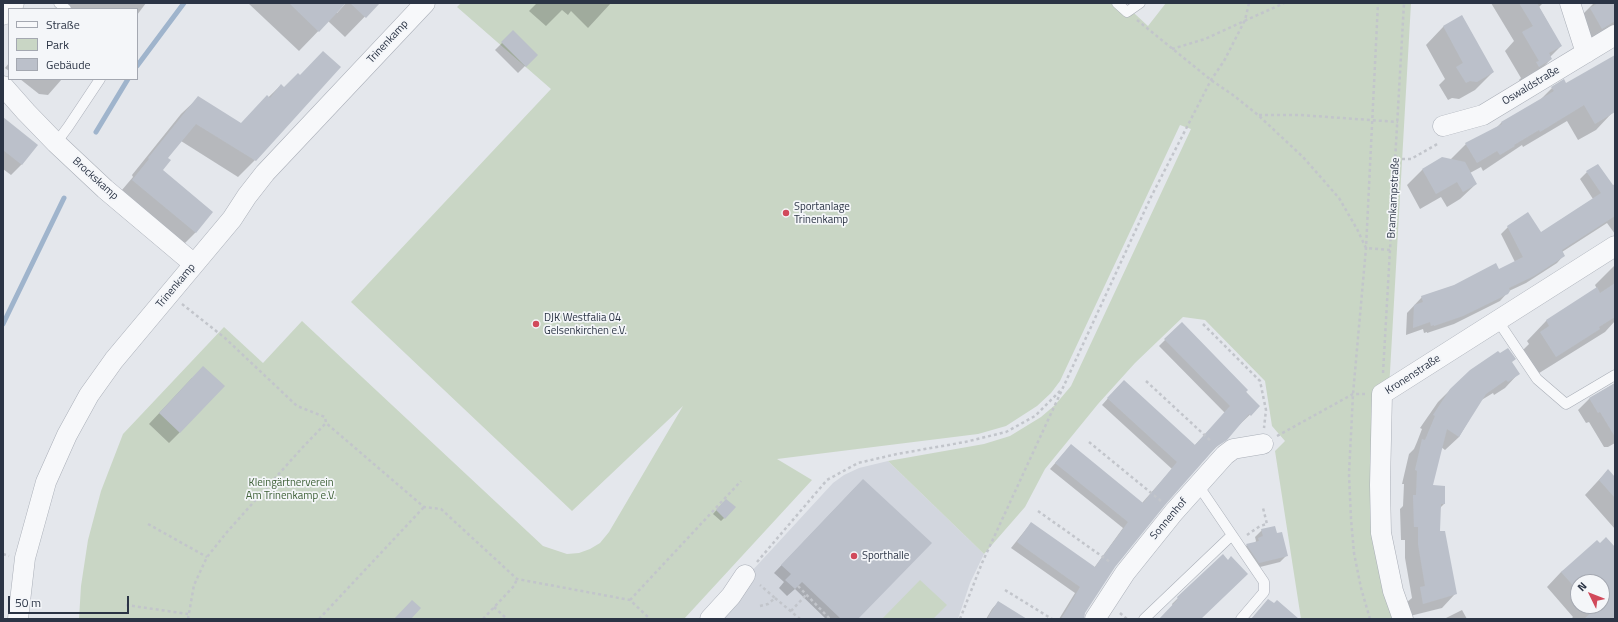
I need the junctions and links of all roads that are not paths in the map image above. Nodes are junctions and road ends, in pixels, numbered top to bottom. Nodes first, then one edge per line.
1 (425, 3) edge
2 (1117, 3) edge
3 (1140, 3) edge
4 (1570, 3) edge
5 (1615, 35) edge
6 (1586, 52) junction
7 (99, 80) edge
8 (3, 86) edge
9 (1443, 126) road end
10 (56, 143) junction
11 (1615, 246) edge
12 (194, 264) junction
13 (1498, 321) junction
14 (1615, 375) edge
15 (1262, 444) road end
16 (1198, 485) junction
17 (1235, 538) junction
18 (746, 575) road end
19 (18, 619) edge
20 (710, 619) edge
21 (1095, 619) edge
22 (1144, 619) edge
23 (1241, 619) edge
24 (1403, 619) edge

1 - 12 street, Trinenkamp
2 - 3 lane
4 - 6 street
5 - 6 street, Oswaldstraße
6 - 9 street, Oswaldstraße
7 - 10 lane
8 - 10 street, Brockskamp
10 - 12 street, Brockskamp
11 - 13 street, Kronenstraße
12 - 19 street, Trinenkamp
13 - 14 lane
13 - 24 street, Kronenstraße
15 - 16 street, Sonnenhof
16 - 17 lane
16 - 21 street, Sonnenhof
17 - 22 lane
17 - 23 lane
18 - 20 street

